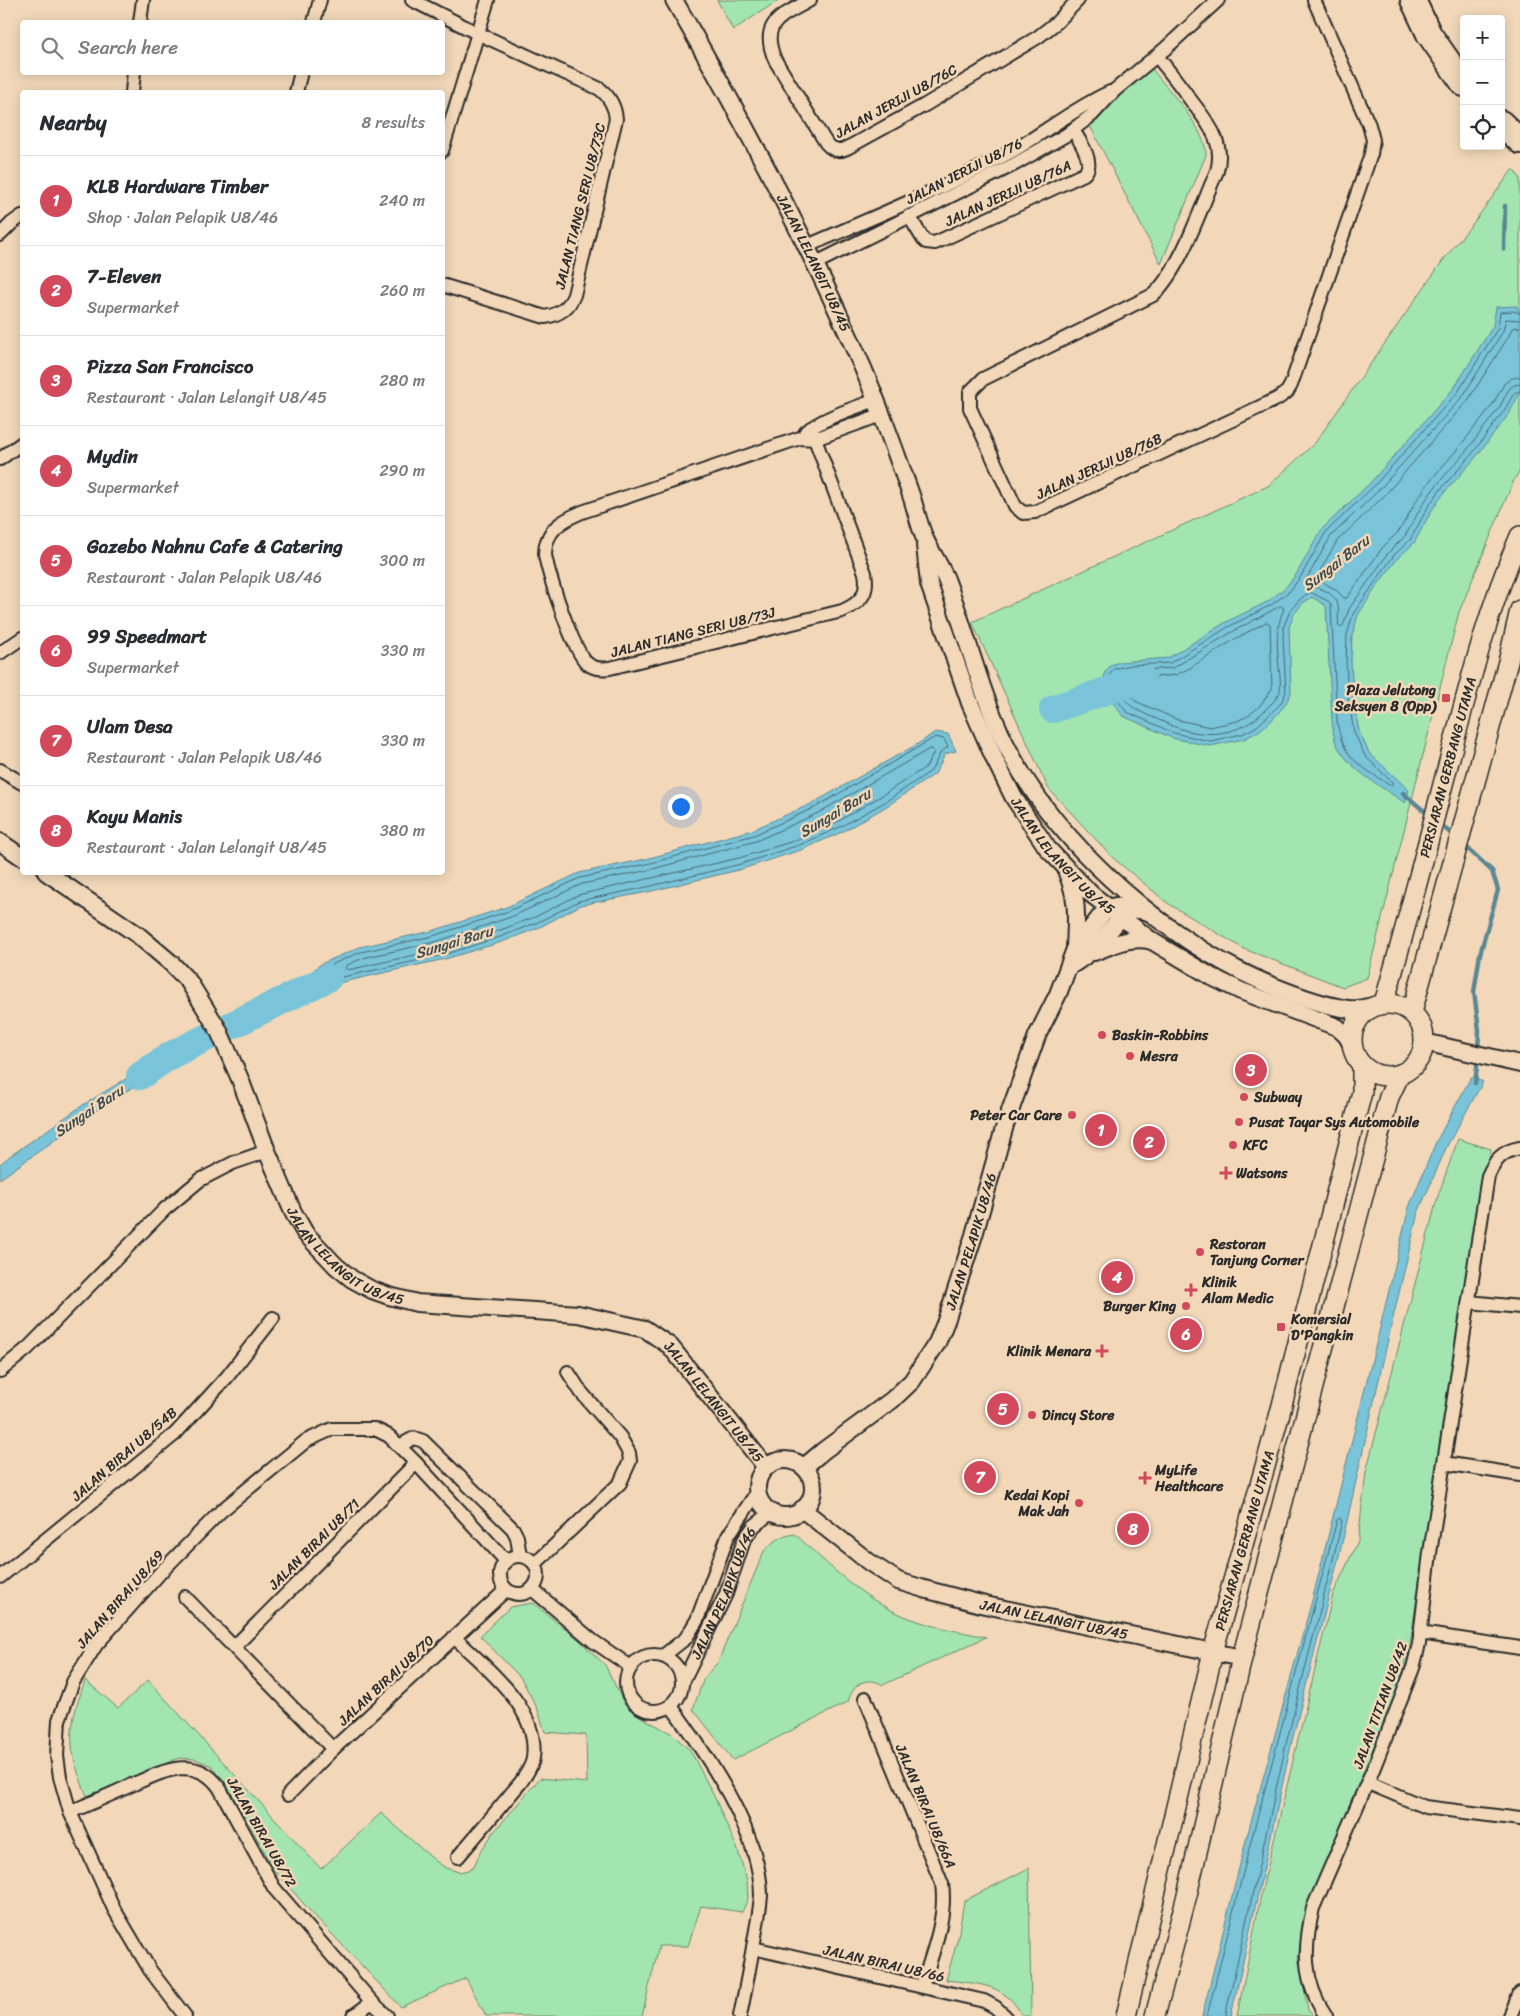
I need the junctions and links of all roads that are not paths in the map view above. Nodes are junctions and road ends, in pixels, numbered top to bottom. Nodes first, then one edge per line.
1 (143, 0) edge
2 (320, 0) edge
3 (412, 0) edge
4 (488, 0) edge
5 (674, 0) edge
6 (810, 0) edge
7 (1078, 0) edge
8 (1218, 0) edge
9 (1314, 0) edge
10 (1413, 0) edge
11 (140, 20) edge
12 (315, 20) edge
13 (477, 33) junction
14 (1157, 56) junction
15 (134, 75) edge
16 (300, 75) edge
17 (1460, 78) edge
18 (132, 90) edge
19 (296, 90) edge
20 (1114, 90) junction
21 (1505, 127) edge
22 (1073, 130) junction
23 (445, 141) edge
24 (1520, 141) edge
25 (910, 216) junction
26 (20, 217) edge
27 (0, 235) edge
28 (807, 246) junction
29 (816, 262) junction
30 (445, 286) edge
31 (878, 407) junction
32 (813, 433) junction
33 (20, 444) edge
34 (0, 459) edge
35 (1520, 536) edge
36 (1520, 610) edge
37 (20, 639) edge
38 (0, 653) edge
39 (966, 666) junction
40 (0, 770) edge
41 (20, 782) edge
42 (0, 842) edge
43 (20, 856) edge
44 (1065, 866) junction
45 (1106, 874) junction
46 (50, 875) edge
47 (1114, 911) junction
48 (1150, 912) junction
49 (1152, 942) junction
50 (1082, 952) junction
51 (1379, 1005) junction
52 (1412, 1012) junction
53 (1424, 1042) junction
54 (1352, 1045) junction
55 (1513, 1062) edge
56 (1362, 1066) junction
57 (1400, 1074) junction
58 (1520, 1148) edge
59 (267, 1151) junction
60 (1470, 1302) junction
61 (1520, 1307) edge
62 (273, 1318) dead end
63 (0, 1371) edge
64 (568, 1372) dead end
65 (399, 1446) junction
66 (416, 1463) junction
67 (1444, 1463) junction
68 (766, 1467) junction
69 (804, 1468) junction
70 (1520, 1476) edge
71 (757, 1492) junction
72 (802, 1509) junction
73 (772, 1512) junction
74 (520, 1556) junction
75 (506, 1561) junction
76 (534, 1564) junction
77 (0, 1577) edge
78 (532, 1589) junction
79 (506, 1590) junction
80 (184, 1597) dead end
81 (1420, 1634) junction
82 (454, 1637) junction
83 (234, 1647) junction
84 (1520, 1648) edge
85 (1213, 1652) junction
86 (663, 1656) junction
87 (1242, 1658) junction
88 (631, 1666) junction
89 (683, 1682) junction
90 (865, 1698) dead end
91 (671, 1706) junction
92 (333, 1749) junction
93 (1368, 1783) junction
94 (288, 1794) dead end
95 (70, 1812) junction
96 (1520, 1819) edge
97 (458, 1857) dead end
98 (753, 1948) junction
99 (922, 1986) junction
100 (1520, 1993) edge
101 (372, 2002) junction
102 (185, 2016) edge
103 (354, 2016) edge
104 (387, 2016) edge
105 (740, 2016) edge
106 (1005, 2016) edge
107 (1126, 2016) edge
108 (1155, 2016) edge
109 (1326, 2016) edge
110 (1510, 2016) edge

1 - 11 street
2 - 12 street
3 - 13 street, JALAN TIANG SERI U8/73C
4 - 13 street
5 - 28 street, JALAN LELANGIT U8/45
6 - 7 street, JALAN JERIJI U8/76C
8 - 14 street, JALAN JERIJI U8/76
9 - 14 street, JALAN JERIJI U8/76B
10 - 17 highway
13 - 23 street
13 - 30 street, JALAN TIANG SERI U8/73C
14 - 20 street, JALAN JERIJI U8/76
15 - 18 street
16 - 19 street
20 - 22 street, JALAN JERIJI U8/76
20 - 28 street, JALAN JERIJI U8/76
21 - 24 highway
22 - 25 street, JALAN JERIJI U8/76
22 - 25 street, JALAN JERIJI U8/76A
25 - 29 street, JALAN JERIJI U8/76
26 - 27 street
28 - 29 street, JALAN LELANGIT U8/45
29 - 31 street, JALAN LELANGIT U8/45
31 - 32 street, JALAN TIANG SERI U8/73J
31 - 39 street, JALAN LELANGIT U8/45
32 - 32 street, JALAN TIANG SERI U8/73J
33 - 34 street
35 - 51 main road, PERSIARAN GERBANG UTAMA
36 - 52 main road, PERSIARAN GERBANG UTAMA
37 - 38 street
39 - 44 street, JALAN LELANGIT U8/45
39 - 45 street, JALAN LELANGIT U8/45
40 - 41 street
42 - 43 street
44 - 47 street, JALAN LELANGIT U8/45
44 - 50 street
45 - 47 street
45 - 48 street, JALAN LELANGIT U8/45
46 - 59 street, JALAN LELANGIT U8/45
47 - 48 street
47 - 49 street, JALAN LELANGIT U8/45
47 - 50 street, JALAN PELAPIK U8/46
48 - 51 street, JALAN LELANGIT U8/45
49 - 50 street
49 - 54 street, JALAN LELANGIT U8/45
50 - 69 street, JALAN PELAPIK U8/46
51 - 52 main road
51 - 54 main road
52 - 53 main road
53 - 55 street
53 - 57 main road
54 - 56 main road
56 - 57 main road
56 - 85 main road, PERSIARAN GERBANG UTAMA
57 - 87 main road, PERSIARAN GERBANG UTAMA
58 - 60 street, JALAN TITIAN U8/42
59 - 63 street
59 - 68 street, JALAN LELANGIT U8/45
60 - 61 street
60 - 67 street, JALAN TITIAN U8/42
62 - 77 street, JALAN BIRAI U8/54B
64 - 76 street
65 - 66 street, JALAN BIRAI U8/69
65 - 74 street
65 - 95 street, JALAN BIRAI U8/69
66 - 75 street, JALAN BIRAI U8/69
66 - 83 street, JALAN BIRAI U8/71
67 - 70 street
67 - 81 street, JALAN TITIAN U8/42
68 - 69 street
68 - 71 street
69 - 72 street
71 - 73 street
71 - 86 street, JALAN PELAPIK U8/46
72 - 73 street
72 - 85 street, JALAN LELANGIT U8/45
73 - 89 street, JALAN PELAPIK U8/46
74 - 75 street
74 - 76 street
75 - 79 street
76 - 78 street
78 - 79 street
78 - 88 street
79 - 82 street, JALAN BIRAI U8/70
80 - 83 street
81 - 84 street
81 - 93 street, JALAN TITIAN U8/42
82 - 92 street, JALAN BIRAI U8/70
82 - 97 street
83 - 92 street
85 - 87 street, JALAN LELANGIT U8/45
85 - 107 main road, PERSIARAN GERBANG UTAMA
86 - 88 street
86 - 89 street
87 - 108 main road, PERSIARAN GERBANG UTAMA
88 - 91 street
89 - 91 street
90 - 99 street, JALAN BIRAI U8/66A
91 - 98 street
92 - 94 street, JALAN BIRAI U8/70
93 - 96 street
93 - 109 street, JALAN TITIAN U8/42
95 - 101 street, JALAN BIRAI U8/72
95 - 102 street, JALAN BIRAI U8/69
98 - 99 street, JALAN BIRAI U8/66
98 - 105 street
99 - 106 street, JALAN BIRAI U8/66
100 - 110 street
101 - 103 street
101 - 104 street, JALAN BIRAI U8/72

